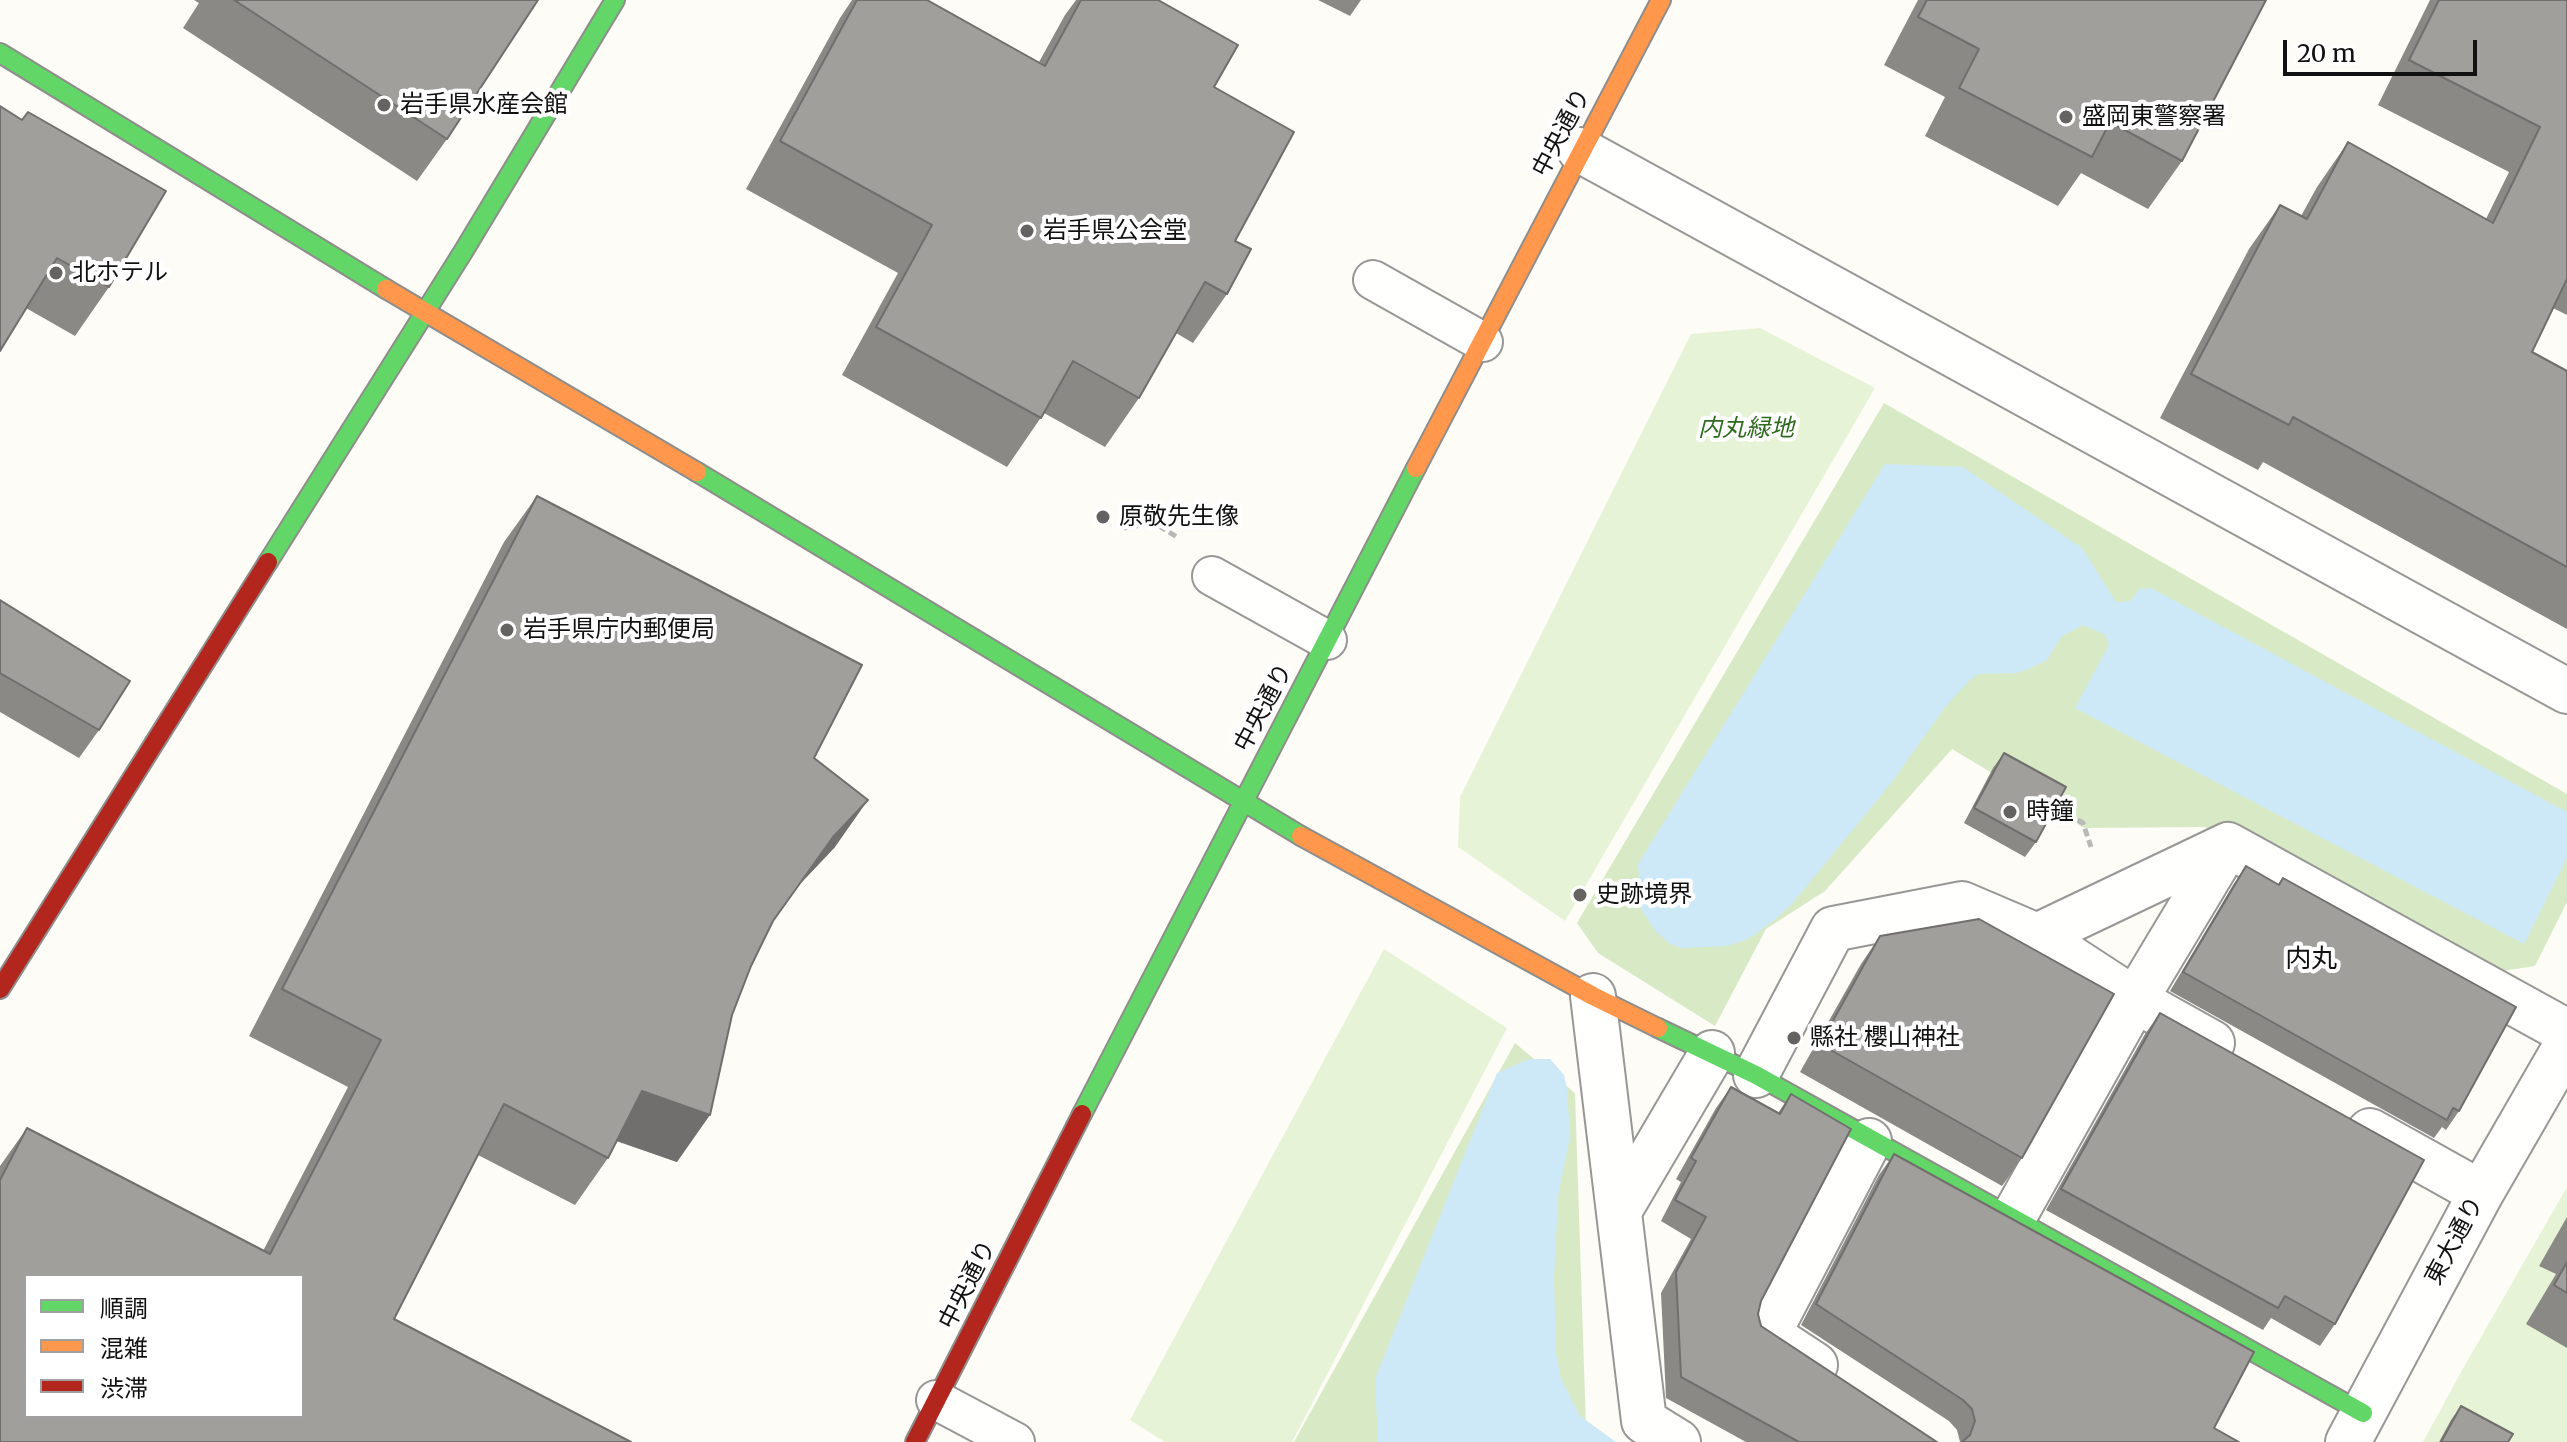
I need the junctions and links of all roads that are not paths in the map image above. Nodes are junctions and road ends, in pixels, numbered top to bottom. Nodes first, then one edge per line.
1 (615, 0) edge
2 (1658, 1) edge
3 (0, 53) edge
4 (1580, 150) junction
5 (1373, 280) dead end
6 (425, 312) junction
7 (1483, 342) junction
8 (1212, 576) dead end
9 (1327, 640) junction
10 (2567, 691) edge
11 (1241, 801) junction
12 (2228, 845) junction
13 (2037, 936) junction
14 (0, 989) edge
15 (1593, 996) junction
16 (2135, 1000) junction
17 (2567, 1032) edge
18 (2567, 1044) edge
19 (1712, 1053) junction
20 (2242, 1059) edge
21 (1756, 1075) junction
22 (2336, 1112) edge
23 (1869, 1141) junction
24 (2481, 1193) junction
25 (1619, 1211) junction
26 (2013, 1218) junction
27 (1845, 1384) edge
28 (936, 1400) junction
29 (2356, 1427) edge
30 (915, 1442) edge
31 (1015, 1442) edge
32 (1678, 1442) edge

1 - 6 main road
2 - 4 main road, 中央通り
3 - 6 main road
4 - 7 main road, 中央通り
4 - 10 street
5 - 7 lane
6 - 11 main road
6 - 14 main road
7 - 9 main road, 中央通り
8 - 9 lane
9 - 11 main road, 中央通り
11 - 15 main road
11 - 28 main road, 中央通り
12 - 13 street
12 - 16 street
12 - 17 street
13 - 16 street
13 - 21 street
15 - 19 main road
15 - 25 street
16 - 20 street
16 - 26 street
18 - 24 street, 東大通り
19 - 21 main road
19 - 25 street
21 - 23 main road
22 - 24 street
23 - 26 main road
23 - 27 street
24 - 29 street, 東大通り
25 - 32 street
26 - 29 main road
28 - 30 main road, 中央通り
28 - 31 lane

